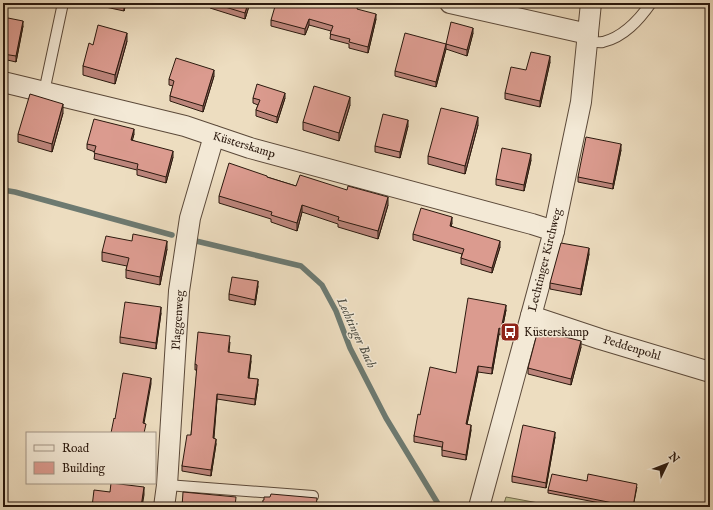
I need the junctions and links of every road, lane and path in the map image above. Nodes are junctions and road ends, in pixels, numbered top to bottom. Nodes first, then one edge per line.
1 (63, 3) edge
2 (450, 3) edge
3 (591, 3) edge
4 (651, 3) edge
5 (587, 37) junction
6 (3, 82) edge
7 (44, 92) junction
8 (214, 136) junction
9 (554, 231) junction
10 (531, 316) junction
11 (710, 372) edge
12 (167, 485) junction
13 (313, 496) edge
14 (164, 507) edge
15 (479, 507) edge

1 - 7 lane
2 - 5 street
3 - 5 street, Lechtinger Kirchweg
4 - 5 lane
5 - 9 street, Lechtinger Kirchweg
6 - 7 street, Küsterskamp
7 - 8 street, Küsterskamp
8 - 9 street, Küsterskamp
8 - 12 street, Plaggenweg
9 - 10 street, Lechtinger Kirchweg
10 - 11 street, Peddenpohl
10 - 15 street, Lechtinger Kirchweg
12 - 13 lane
12 - 14 street, Plaggenweg

